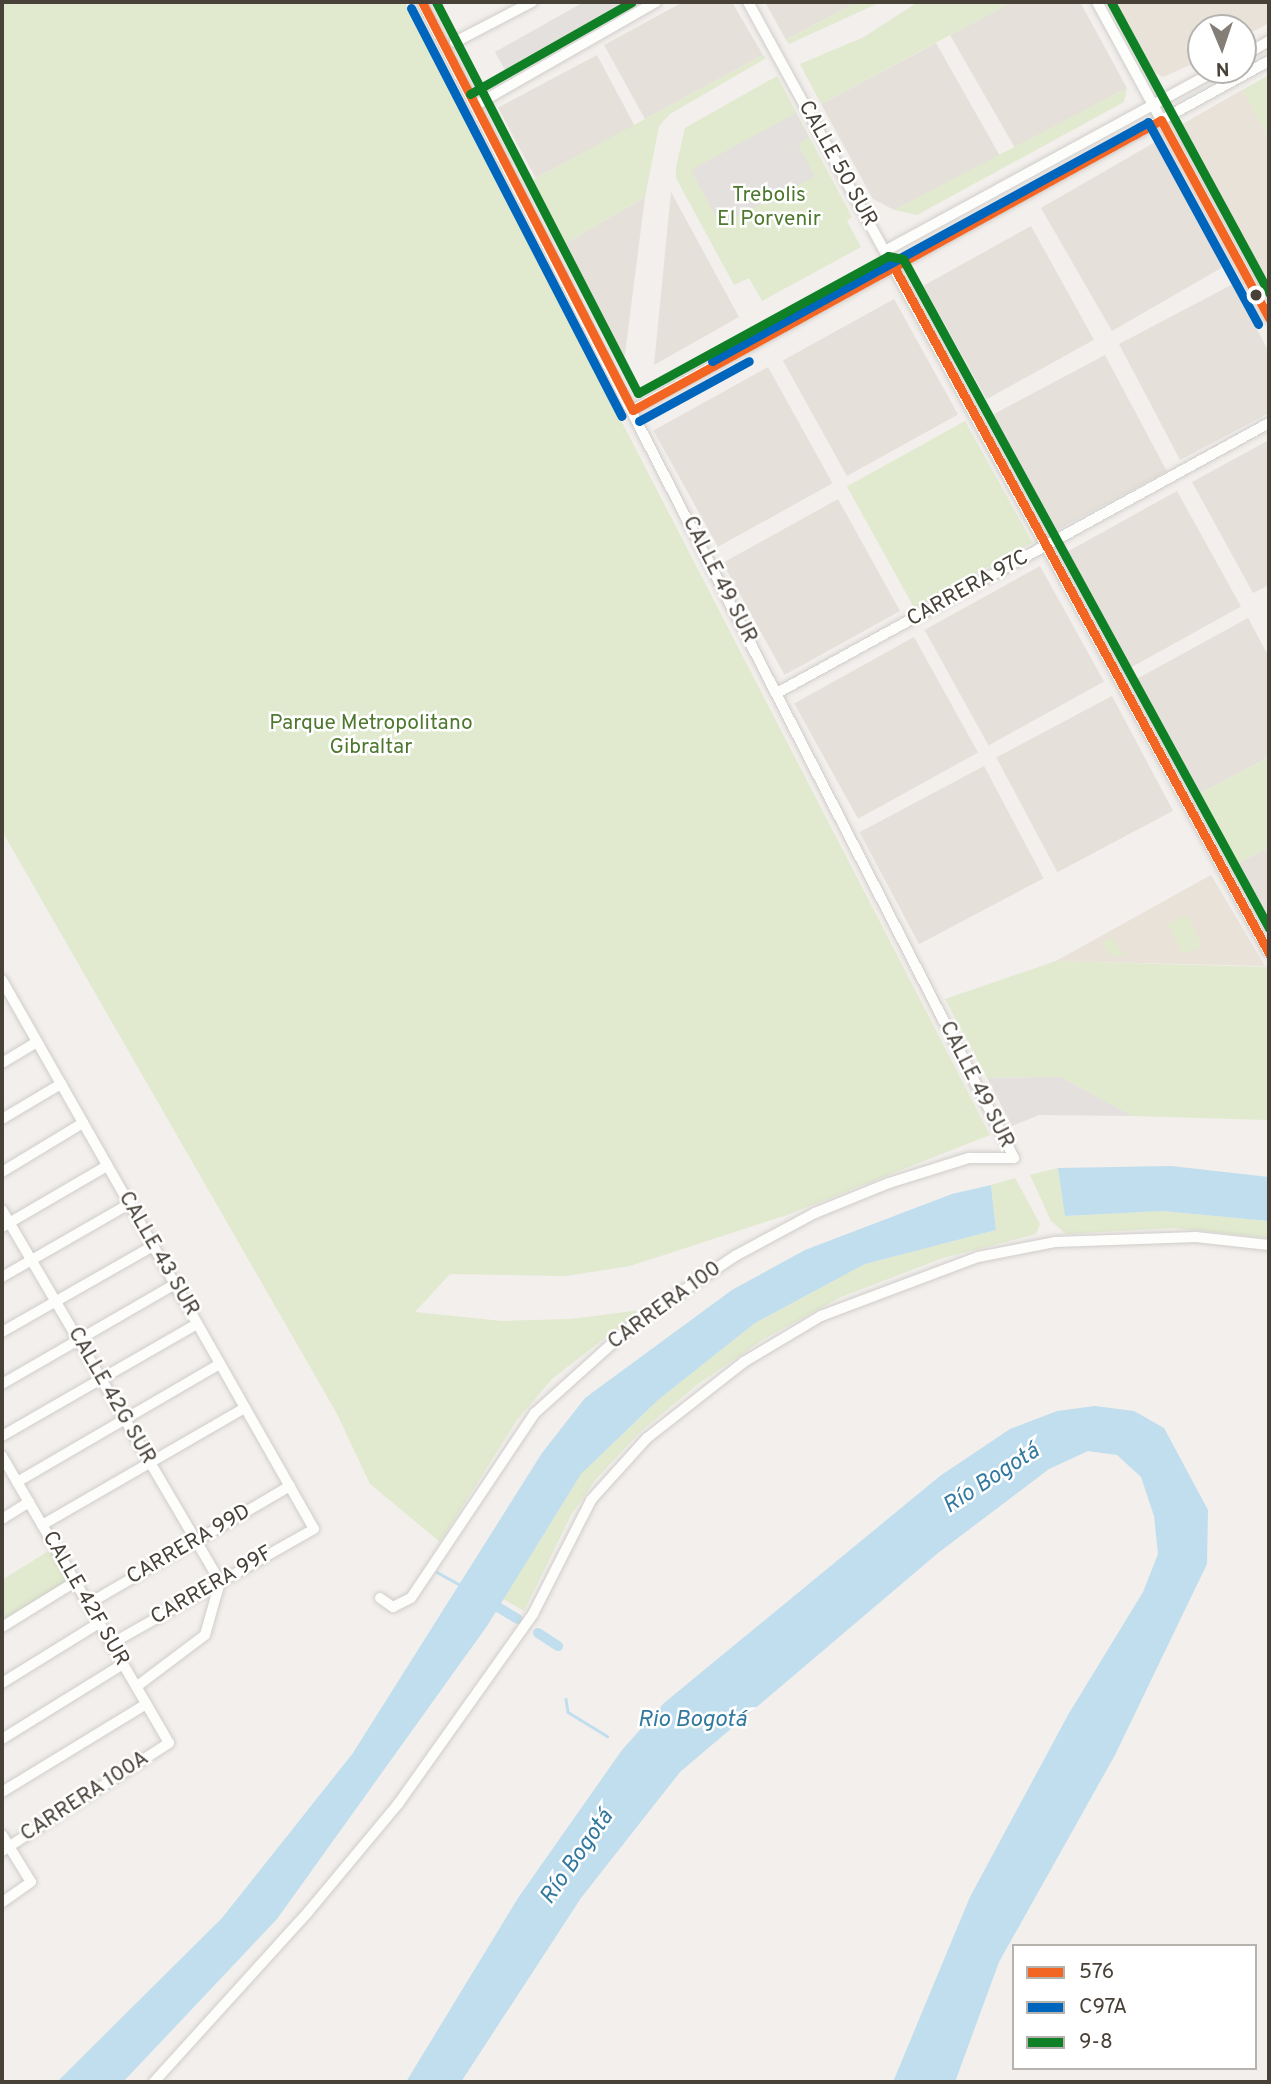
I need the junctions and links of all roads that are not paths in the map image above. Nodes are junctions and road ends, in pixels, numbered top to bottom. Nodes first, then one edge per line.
1 (436, 2) edge
2 (532, 2) edge
3 (656, 2) edge
4 (748, 2) edge
5 (1097, 2) edge
6 (424, 5) edge
7 (455, 43) dead end
8 (1269, 61) edge
9 (1191, 84) edge
10 (476, 105) junction
11 (1153, 105) junction
12 (1161, 120) junction
13 (885, 251) junction
14 (894, 267) junction
15 (1269, 318) edge
16 (633, 410) junction
17 (1269, 423) edge
18 (1045, 547) junction
19 (777, 693) junction
20 (1269, 953) edge
21 (2, 980) edge
22 (14, 1001) junction
23 (2, 1008) edge
24 (37, 1042) junction
25 (2, 1063) edge
26 (61, 1084) junction
27 (2, 1119) edge
28 (83, 1123) junction
29 (1014, 1158) joint
30 (107, 1166) junction
31 (2, 1172) edge
32 (129, 1204) junction
33 (2, 1210) edge
34 (5, 1225) edge
35 (1269, 1245) edge
36 (153, 1246) junction
37 (31, 1260) junction
38 (2, 1277) edge
39 (175, 1284) junction
40 (55, 1302) junction
41 (197, 1324) junction
42 (2, 1332) edge
43 (78, 1340) junction
44 (220, 1364) junction
45 (100, 1379) junction
46 (2, 1384) edge
47 (245, 1408) junction
48 (124, 1420) junction
49 (2, 1436) edge
50 (3, 1460) edge
51 (150, 1463) junction
52 (17, 1482) junction
53 (290, 1486) junction
54 (29, 1502) junction
55 (2, 1519) edge
56 (41, 1525) junction
57 (314, 1529) joint
58 (196, 1541) junction
59 (75, 1581) junction
60 (220, 1582) junction
61 (380, 1598) dead end
62 (88, 1604) junction
63 (99, 1623) junction
64 (2, 1627) edge
65 (111, 1644) junction
66 (123, 1664) junction
67 (2, 1683) edge
68 (136, 1687) junction
69 (146, 1704) junction
70 (2, 1739) edge
71 (169, 1743) joint
72 (2, 1792) edge
73 (2, 1836) edge
74 (5, 1849) edge
75 (2, 1902) edge
76 (154, 2082) edge

1 - 6 street
2 - 7 street
3 - 10 street
4 - 13 street, CALLE 50 SUR
5 - 11 street
6 - 10 street, CALLE 49 SUR
8 - 12 street
9 - 11 street
10 - 16 street, CALLE 49 SUR
11 - 12 street
11 - 13 street
12 - 14 street
12 - 15 street
13 - 14 street, CALLE 50 SUR
14 - 16 street
14 - 18 street, CALLE 50 SUR
16 - 19 street, CALLE 49 SUR
17 - 18 street, CARRERA 97C
18 - 19 street, CARRERA 97C
18 - 20 street, CALLE 50 SUR
19 - 29 street, CALLE 49 SUR
21 - 22 street, CALLE 43 SUR
22 - 23 street
22 - 24 street, CALLE 43 SUR
24 - 25 street
24 - 26 street, CALLE 43 SUR
26 - 27 street
26 - 28 street, CALLE 43 SUR
28 - 30 street, CALLE 43 SUR
28 - 31 street
29 - 61 street, CARRERA 100
30 - 32 street, CALLE 43 SUR
30 - 34 street
32 - 36 street, CALLE 43 SUR
32 - 37 street
33 - 34 street, CALLE 42G SUR
34 - 37 street, CALLE 42G SUR
35 - 76 street
36 - 39 street, CALLE 43 SUR
36 - 40 street
37 - 38 street
37 - 40 street, CALLE 42G SUR
39 - 41 street, CALLE 43 SUR
39 - 43 street
40 - 42 street
40 - 43 street, CALLE 42G SUR
41 - 44 street, CALLE 43 SUR
41 - 45 street
43 - 45 street, CALLE 42G SUR
43 - 46 street
44 - 47 street, CALLE 43 SUR
44 - 48 street
45 - 48 street, CALLE 42G SUR
45 - 49 street
47 - 51 street
47 - 53 street, CALLE 43 SUR
48 - 51 street, CALLE 42G SUR
48 - 52 street
50 - 52 street, CALLE 42F SUR
51 - 56 street
51 - 58 street, CALLE 42G SUR
52 - 54 street, CALLE 42F SUR
53 - 57 street, CALLE 43 SUR
53 - 58 street, CARRERA 99D
54 - 55 street
54 - 56 street, CALLE 42F SUR
56 - 59 street, CALLE 42F SUR
57 - 60 street, CARRERA 99F
58 - 60 street, CALLE 42G SUR
58 - 62 street, CARRERA 99D
59 - 62 street, CALLE 42F SUR
59 - 64 street
60 - 65 street, CARRERA 99F
60 - 68 street
62 - 63 street, CALLE 42F SUR
63 - 65 street, CALLE 42F SUR
63 - 67 street
65 - 66 street, CALLE 42F SUR
66 - 68 street, CALLE 42F SUR
66 - 70 street
68 - 69 street, CALLE 42F SUR
69 - 71 street, CALLE 42F SUR
69 - 72 street
71 - 74 street, CARRERA 100A
73 - 74 street
74 - 75 street

